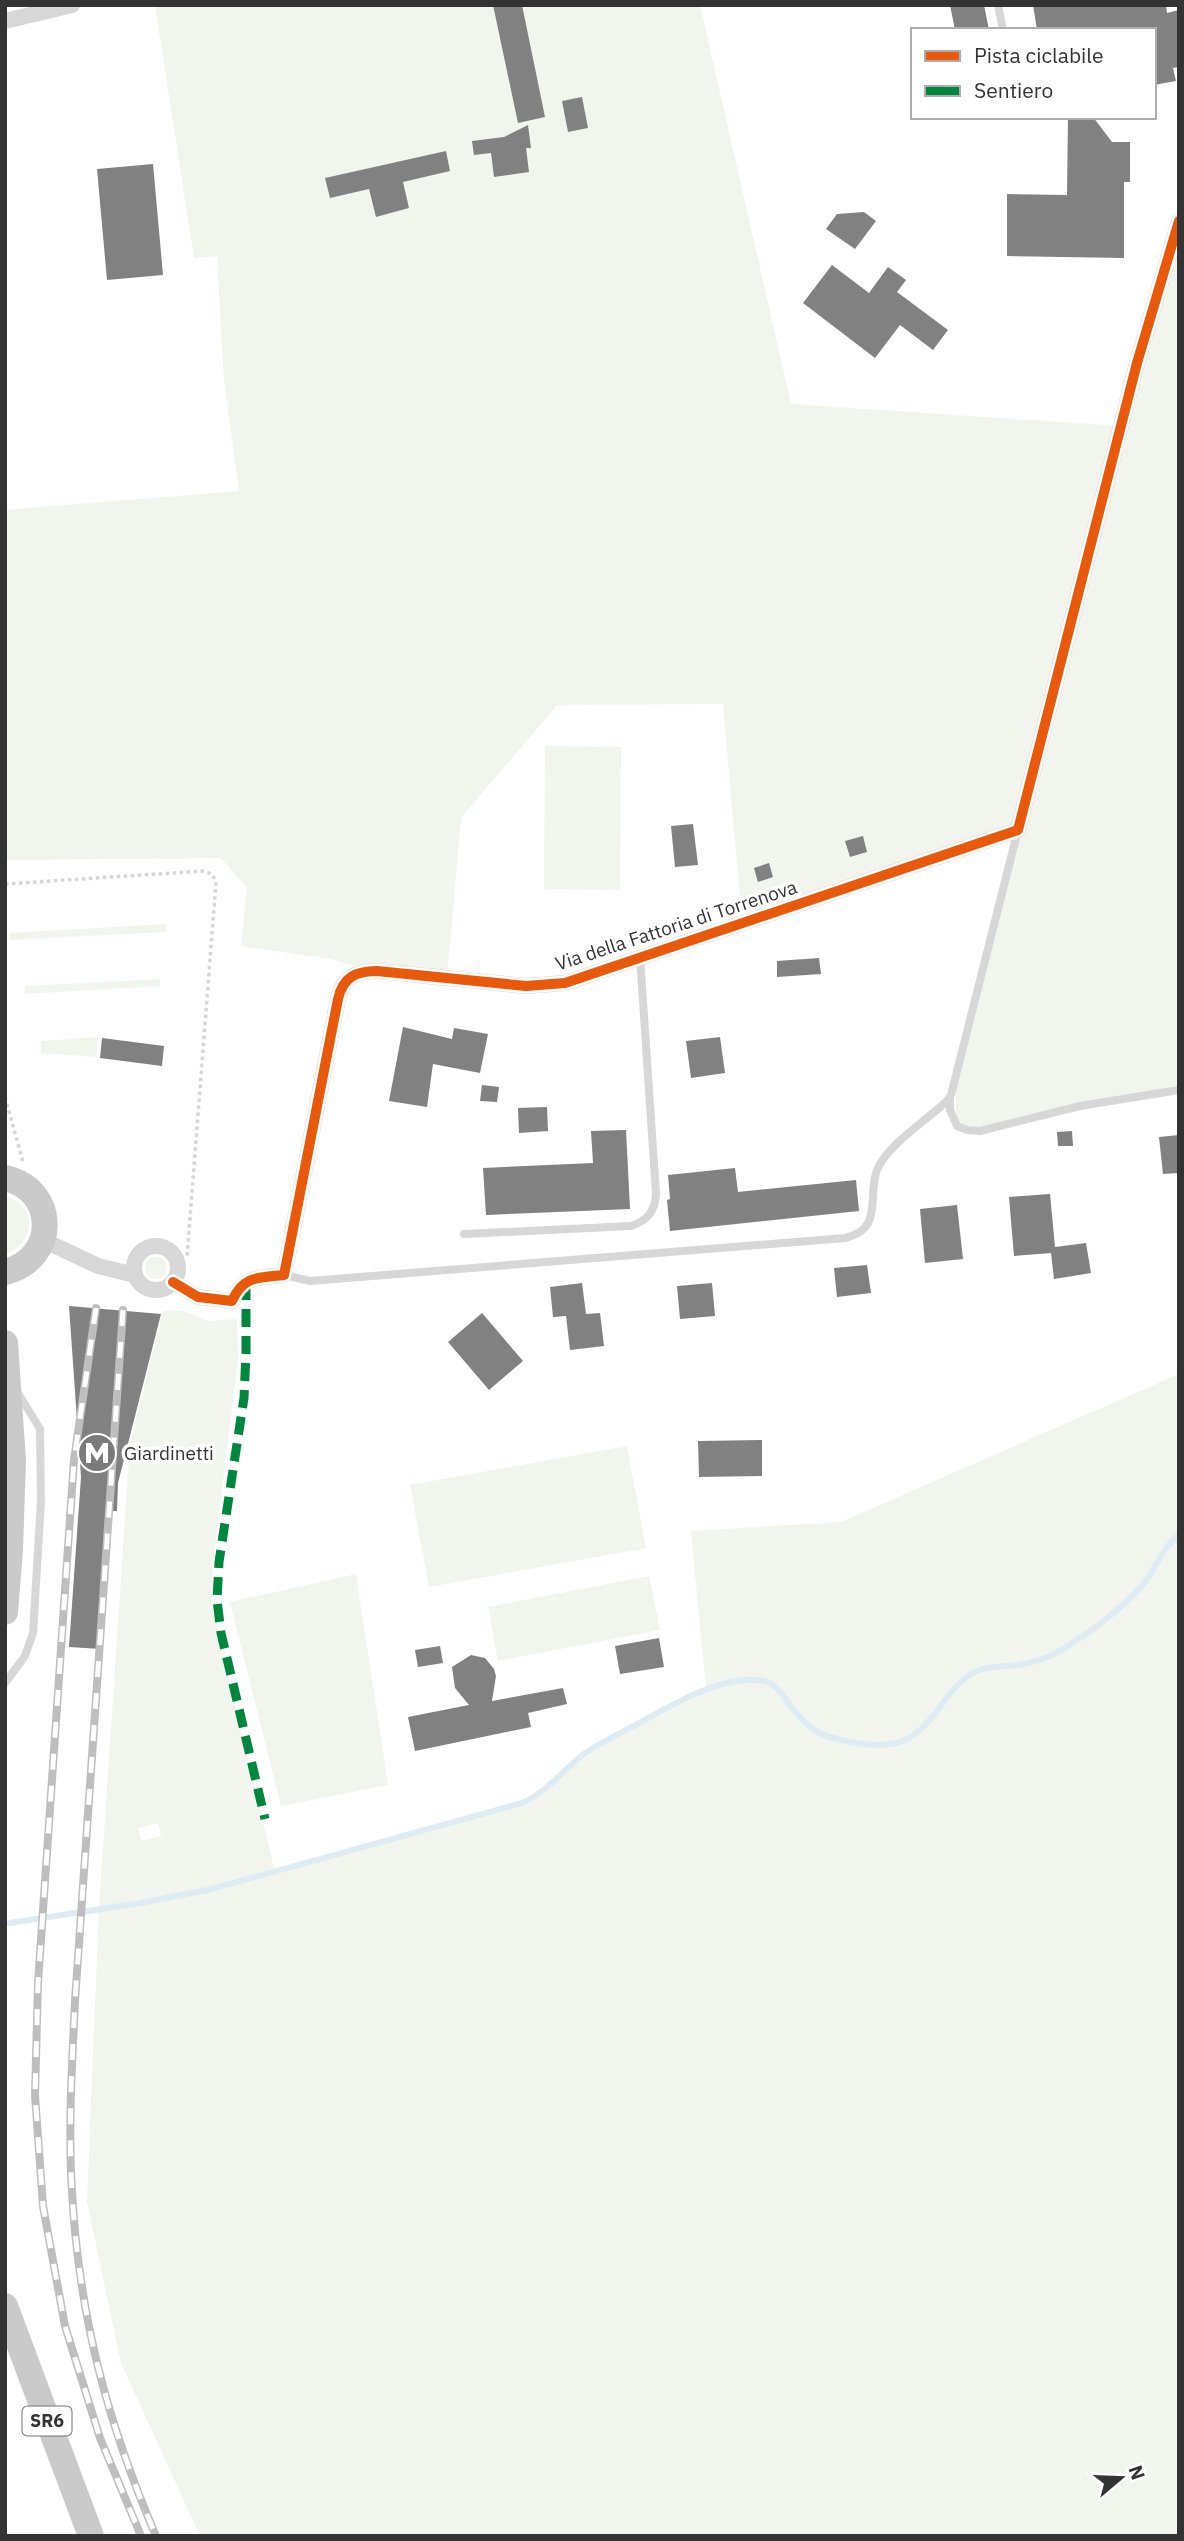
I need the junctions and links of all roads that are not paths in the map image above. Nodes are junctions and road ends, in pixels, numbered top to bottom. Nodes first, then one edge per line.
1 (72, 5) edge
2 (998, 5) edge
3 (5, 21) edge
4 (1003, 28) edge
5 (1179, 221) edge
6 (1018, 830) junction
7 (640, 957) junction
8 (1179, 1090) edge
9 (950, 1095) junction
10 (15, 1173) edge
11 (464, 1234) dead end
12 (43, 1240) junction
13 (5, 1272) edge
14 (135, 1275) junction
15 (284, 1275) junction
16 (173, 1282) junction
17 (5, 1343) edge
18 (9, 1380) junction
19 (8, 1419) edge
20 (5, 1612) edge
21 (5, 1684) edge
22 (5, 2306) edge
23 (91, 2536) edge

1 - 3 street
2 - 4 lane
5 - 6 street
6 - 7 street, Via della Fattoria di Torrenova
6 - 9 lane
7 - 11 lane
7 - 15 street, Via della Fattoria di Torrenova
8 - 9 lane
9 - 15 lane
10 - 12 main road
12 - 13 main road
12 - 14 street
14 - 16 street
14 - 16 street
15 - 16 street
17 - 18 main road
18 - 19 main road
18 - 21 lane
19 - 20 main road
22 - 23 main road, SR6

